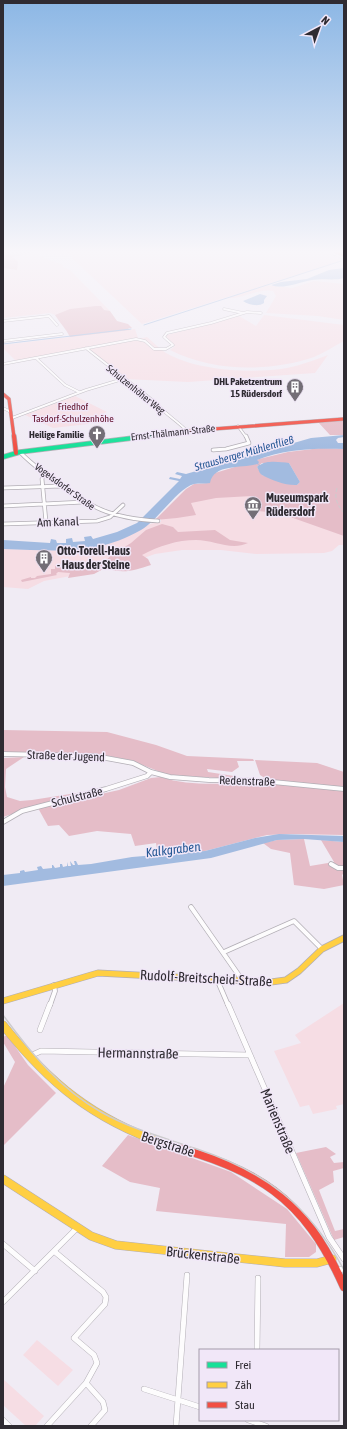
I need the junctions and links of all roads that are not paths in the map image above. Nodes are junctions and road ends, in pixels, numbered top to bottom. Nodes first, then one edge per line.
1 (42, 317) edge
2 (49, 317) edge
3 (232, 317) edge
4 (3, 321) edge
5 (57, 325) dead end
6 (62, 334) dead end
7 (3, 341) edge
8 (86, 348) junction
9 (36, 358) junction
10 (3, 364) edge
11 (123, 379) junction
12 (79, 392) junction
13 (3, 394) edge
14 (3, 408) edge
15 (11, 412) junction
16 (12, 418) junction
17 (344, 419) edge
18 (238, 426) junction
19 (186, 430) junction
20 (213, 450) dead end
21 (18, 453) junction
22 (3, 457) edge
23 (45, 474) junction
24 (62, 486) junction
25 (44, 487) junction
26 (3, 488) edge
27 (84, 502) junction
28 (45, 504) junction
29 (123, 505) dead end
30 (3, 506) edge
31 (112, 516) junction
32 (158, 521) dead end
33 (46, 522) junction
34 (3, 524) edge
35 (3, 754) edge
36 (151, 772) junction
37 (344, 789) edge
38 (3, 822) edge
39 (331, 864) dead end
40 (344, 868) edge
41 (191, 907) dead end
42 (344, 938) edge
43 (322, 949) junction
44 (224, 952) junction
45 (219, 979) junction
46 (240, 980) junction
47 (54, 985) junction
48 (3, 1001) edge
49 (3, 1025) edge
50 (40, 1030) dead end
51 (249, 1055) junction
52 (28, 1057) junction
53 (3, 1179) edge
54 (77, 1228) junction
55 (3, 1244) edge
56 (55, 1252) junction
57 (332, 1259) junction
58 (344, 1259) edge
59 (344, 1269) edge
60 (338, 1270) junction
61 (35, 1271) junction
62 (187, 1275) dead end
63 (258, 1278) dead end
64 (344, 1287) edge
65 (3, 1302) edge
66 (257, 1349) edge
67 (86, 1383) junction
68 (144, 1389) dead end
69 (178, 1400) junction
70 (199, 1407) edge
71 (3, 1420) edge
72 (256, 1421) edge
73 (9, 1426) edge
74 (47, 1426) edge
75 (91, 1426) edge
76 (176, 1426) edge
77 (266, 1426) edge

1 - 4 street
2 - 5 street
3 - 8 street
6 - 7 street
8 - 9 street
8 - 11 street, Schulzenhöher Weg
9 - 10 street
9 - 12 street
11 - 12 street
11 - 19 street, Schulzenhöher Weg
12 - 16 street
13 - 15 street
14 - 15 street
15 - 16 street
16 - 21 street
17 - 18 street, Ernst-Thälmann-Straße
18 - 19 street, Ernst-Thälmann-Straße
18 - 20 street
19 - 21 street, Ernst-Thälmann-Straße
21 - 22 street, Ernst-Thälmann-Straße
21 - 23 street, Vogelsdorfer Straße
23 - 24 street, Vogelsdorfer Straße
23 - 25 street
24 - 25 street
24 - 27 street, Vogelsdorfer Straße
25 - 26 street
25 - 28 street
27 - 28 street
27 - 31 street, Vogelsdorfer Straße
28 - 30 street
28 - 33 street
29 - 31 street
31 - 32 street, Vogelsdorfer Straße
31 - 33 street, Am Kanal
33 - 34 street, Am Kanal
35 - 36 street, Straße der Jugend
36 - 37 street, Redenstraße
36 - 38 street, Schulstraße
39 - 40 street
41 - 44 street
42 - 43 street, Rudolf-Breitscheid-Straße
43 - 44 street
43 - 46 street, Rudolf-Breitscheid-Straße
44 - 46 street
45 - 46 street, Rudolf-Breitscheid-Straße
45 - 47 street, Rudolf-Breitscheid-Straße
45 - 51 street, Marienstraße
47 - 48 street, Rudolf-Breitscheid-Straße
47 - 50 street
49 - 52 street, Bergstraße
51 - 52 street, Hermannstraße
51 - 58 street, Marienstraße
52 - 57 street, Bergstraße
53 - 54 street, Brückenstraße
54 - 56 street
54 - 57 street, Brückenstraße
55 - 61 street
56 - 61 street
56 - 67 street
57 - 60 street
59 - 60 street
60 - 64 street
61 - 65 street
62 - 69 street
63 - 66 street
67 - 74 street
67 - 75 street
68 - 69 street
69 - 70 street
69 - 76 street
71 - 73 street
72 - 77 street

